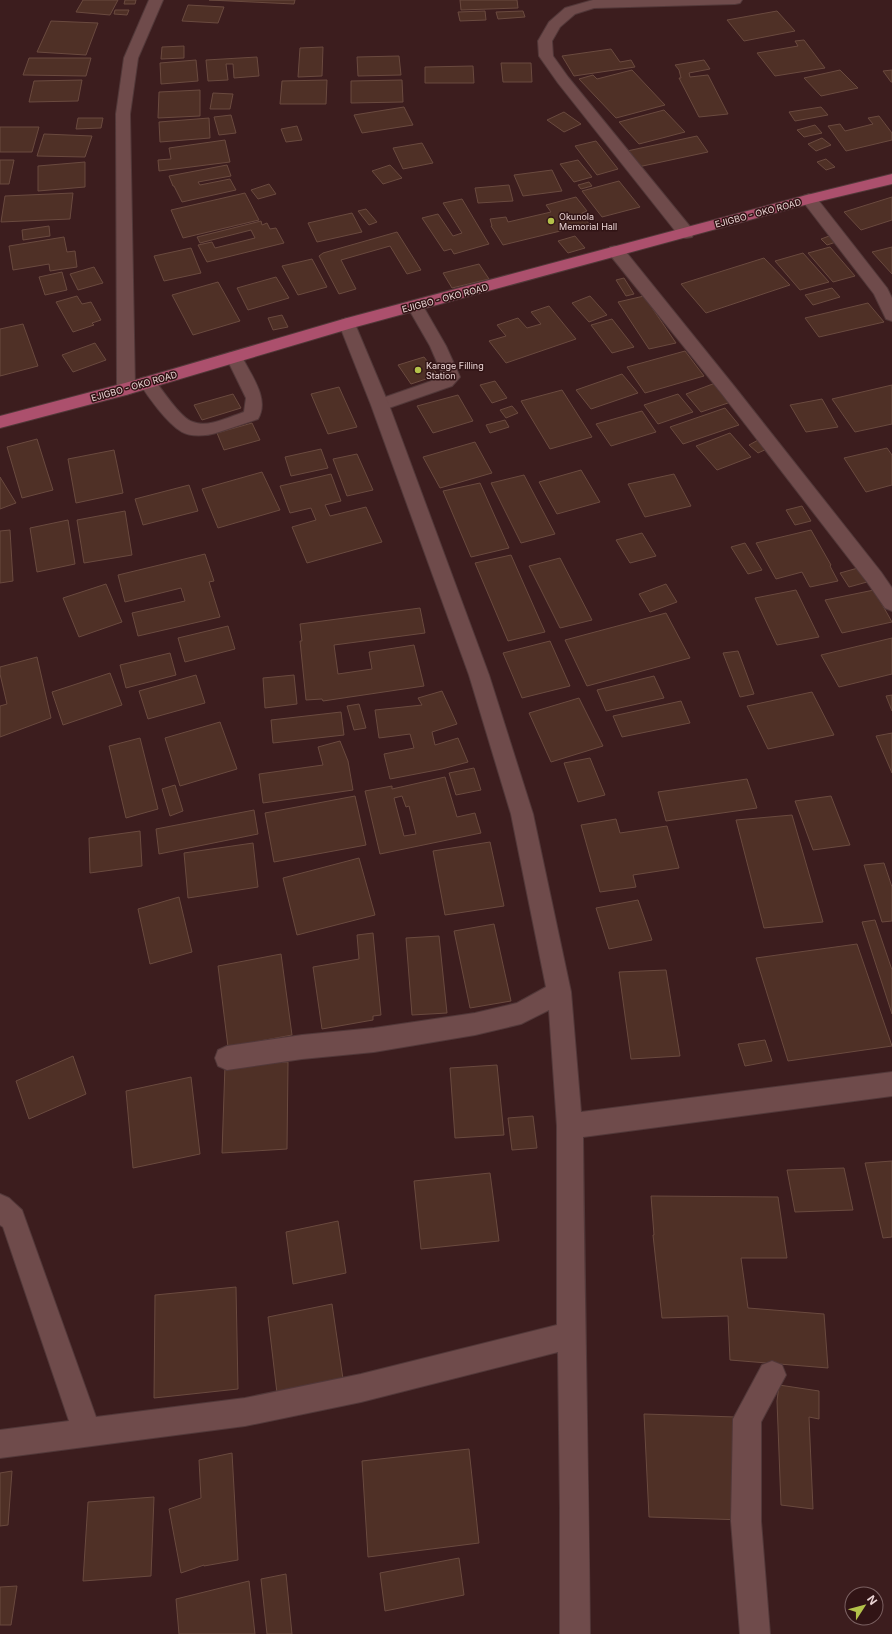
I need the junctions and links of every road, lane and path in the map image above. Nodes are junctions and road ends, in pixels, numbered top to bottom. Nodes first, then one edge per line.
1 (156, 0) edge
2 (735, 0) edge
3 (891, 180) edge
4 (809, 199) junction
5 (686, 234) junction
6 (616, 251) junction
7 (415, 306) junction
8 (892, 315) edge
9 (347, 324) junction
10 (234, 357) junction
11 (148, 382) junction
12 (126, 389) junction
13 (380, 405) junction
14 (0, 422) edge
15 (883, 576) edge
16 (892, 604) edge
17 (559, 992) junction
18 (227, 1058) dead end
19 (892, 1084) edge
20 (570, 1126) junction
21 (0, 1207) edge
22 (571, 1335) junction
23 (772, 1375) dead end
24 (87, 1431) junction
25 (0, 1444) edge
26 (575, 1634) edge
27 (755, 1634) edge

1 - 12 street
2 - 5 street
3 - 4 main road, EJIGBO - OKO ROAD
4 - 5 main road, EJIGBO - OKO ROAD
4 - 8 street
5 - 6 main road, EJIGBO - OKO ROAD
6 - 7 main road, EJIGBO - OKO ROAD
6 - 15 street
7 - 9 main road, EJIGBO - OKO ROAD
7 - 13 lane
9 - 10 main road, EJIGBO - OKO ROAD
9 - 13 street
10 - 11 main road, EJIGBO - OKO ROAD
10 - 11 lane
11 - 12 main road, EJIGBO - OKO ROAD
12 - 14 main road, EJIGBO - OKO ROAD
13 - 17 street
15 - 16 street
17 - 18 street
17 - 20 street
19 - 20 street
20 - 22 street
21 - 24 street
22 - 24 street
22 - 26 street
23 - 27 street
24 - 25 street

